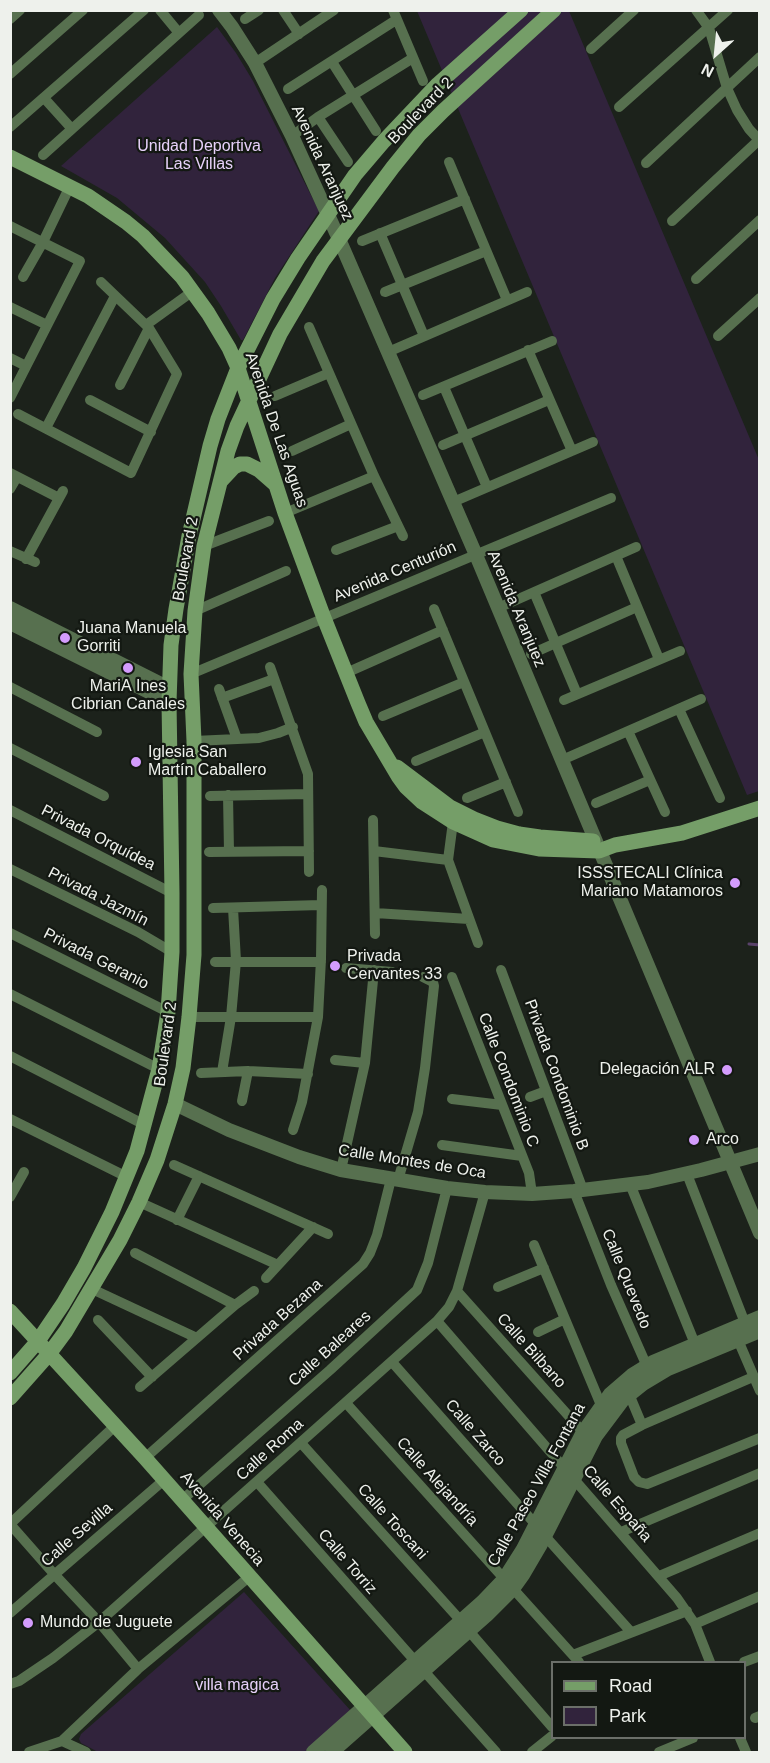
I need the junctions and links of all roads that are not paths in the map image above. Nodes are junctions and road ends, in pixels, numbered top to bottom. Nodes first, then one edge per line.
1 (20, 10) edge
2 (83, 10) edge
3 (144, 10) edge
4 (160, 10) edge
5 (219, 10) edge
6 (259, 10) edge
7 (283, 10) edge
8 (334, 10) edge
9 (521, 10) edge
10 (554, 10) edge
11 (696, 10) edge
12 (728, 10) edge
13 (630, 12) edge
14 (199, 15) dead end
15 (394, 15) edge
16 (10, 19) edge
17 (244, 19) dead end
18 (709, 28) junction
19 (179, 33) junction
20 (299, 34) junction
21 (591, 49) dead end
22 (759, 57) edge
23 (413, 58) junction
24 (332, 62) junction
25 (255, 63) junction
26 (10, 74) edge
27 (423, 81) dead end
28 (727, 88) junction
29 (288, 89) dead end
30 (354, 95) junction
31 (44, 98) junction
32 (619, 107) dead end
33 (318, 117) junction
34 (10, 127) edge
35 (72, 129) junction
36 (376, 131) dead end
37 (292, 136) junction
38 (759, 140) edge
39 (43, 155) dead end
40 (10, 157) edge
41 (348, 162) dead end
42 (449, 162) dead end
43 (646, 163) dead end
44 (70, 186) junction
45 (465, 199) junction
46 (327, 215) junction
47 (759, 220) edge
48 (672, 221) dead end
49 (10, 226) edge
50 (380, 233) junction
51 (339, 239) junction
52 (362, 241) dead end
53 (43, 242) junction
54 (486, 250) junction
55 (23, 277) dead end
56 (696, 279) dead end
57 (101, 282) dead end
58 (402, 285) junction
59 (193, 291) junction
60 (385, 292) dead end
61 (527, 292) dead end
62 (115, 296) junction
63 (759, 298) edge
64 (507, 300) junction
65 (10, 307) edge
66 (47, 325) junction
67 (147, 327) junction
68 (309, 327) dead end
69 (424, 336) junction
70 (718, 336) dead end
71 (552, 340) dead end
72 (528, 350) junction
73 (388, 352) junction
74 (10, 358) edge
75 (26, 366) junction
76 (238, 368) junction
77 (329, 373) junction
78 (120, 385) dead end
79 (444, 387) junction
80 (275, 396) dead end
81 (423, 396) dead end
82 (10, 398) edge
83 (90, 400) dead end
84 (248, 400) junction
85 (549, 400) junction
86 (18, 414) dead end
87 (351, 424) junction
88 (46, 428) junction
89 (151, 432) junction
90 (465, 436) junction
91 (593, 442) dead end
92 (443, 445) dead end
93 (292, 451) dead end
94 (572, 451) junction
95 (14, 475) edge
96 (374, 476) junction
97 (220, 482) junction
98 (275, 484) junction
99 (487, 487) junction
100 (10, 489) edge
101 (611, 498) dead end
102 (453, 502) junction
103 (285, 513) junction
104 (269, 521) dead end
105 (204, 546) junction
106 (636, 547) dead end
107 (336, 550) dead end
108 (10, 551) edge
109 (476, 555) junction
110 (616, 556) junction
111 (286, 571) dead end
112 (534, 592) junction
113 (638, 607) junction
114 (10, 608) edge
115 (498, 608) junction
116 (434, 609) dead end
117 (195, 612) junction
118 (324, 618) junction
119 (10, 622) edge
120 (442, 630) junction
121 (555, 642) junction
122 (680, 651) dead end
123 (531, 654) dead end
124 (659, 660) junction
125 (270, 668) dead end
126 (346, 673) junction
127 (191, 674) junction
128 (274, 679) junction
129 (464, 682) junction
130 (10, 687) edge
131 (577, 694) junction
132 (169, 695) junction
133 (701, 699) dead end
134 (564, 700) dead end
135 (679, 709) junction
136 (383, 716) dead end
137 (293, 727) junction
138 (628, 731) junction
139 (97, 732) dead end
140 (485, 732) junction
141 (237, 739) junction
142 (194, 741) junction
143 (10, 748) edge
144 (562, 760) junction
145 (416, 762) dead end
146 (392, 763) junction
147 (650, 780) junction
148 (506, 782) junction
149 (228, 795) junction
150 (309, 795) junction
151 (104, 796) dead end
152 (210, 796) dead end
153 (467, 798) dead end
154 (720, 798) dead end
155 (596, 803) dead end
156 (759, 808) edge
157 (10, 810) edge
158 (518, 812) dead end
159 (665, 812) dead end
160 (373, 820) dead end
161 (453, 822) junction
162 (598, 847) junction
163 (309, 851) junction
164 (374, 851) junction
165 (209, 852) dead end
166 (229, 852) junction
167 (448, 860) junction
168 (10, 869) edge
169 (309, 872) dead end
170 (322, 890) dead end
171 (172, 892) junction
172 (321, 905) junction
173 (213, 908) dead end
174 (233, 908) junction
175 (375, 913) junction
176 (469, 919) junction
177 (10, 933) edge
178 (375, 934) dead end
179 (478, 943) dead end
180 (172, 952) junction
181 (236, 961) junction
182 (215, 962) dead end
183 (321, 962) junction
184 (346, 968) dead end
185 (374, 970) junction
186 (501, 970) dead end
187 (392, 972) dead end
188 (423, 977) dead end
189 (452, 978) dead end
190 (10, 994) edge
191 (168, 1011) junction
192 (189, 1017) junction
193 (231, 1017) junction
194 (318, 1017) junction
195 (10, 1056) edge
196 (335, 1060) dead end
197 (365, 1063) junction
198 (159, 1069) junction
199 (248, 1071) junction
200 (222, 1072) junction
201 (201, 1073) dead end
202 (308, 1074) junction
203 (546, 1091) junction
204 (530, 1097) dead end
205 (452, 1099) dead end
206 (242, 1101) dead end
207 (175, 1104) junction
208 (502, 1105) junction
209 (10, 1119) edge
210 (145, 1125) junction
211 (294, 1130) dead end
212 (442, 1145) dead end
213 (759, 1154) edge
214 (522, 1156) junction
215 (730, 1162) junction
216 (174, 1165) dead end
217 (340, 1170) junction
218 (24, 1172) dead end
219 (687, 1174) junction
220 (199, 1176) junction
221 (127, 1178) junction
222 (395, 1180) junction
223 (630, 1184) junction
224 (447, 1188) junction
225 (485, 1191) junction
226 (579, 1191) junction
227 (532, 1194) junction
228 (10, 1197) edge
229 (139, 1202) junction
230 (177, 1220) junction
231 (313, 1227) junction
232 (759, 1233) edge
233 (328, 1234) dead end
234 (534, 1245) dead end
235 (135, 1253) dead end
236 (278, 1265) junction
237 (544, 1268) junction
238 (266, 1278) dead end
239 (498, 1287) dead end
240 (92, 1289) junction
241 (254, 1291) dead end
242 (457, 1291) junction
243 (235, 1305) junction
244 (10, 1311) edge
245 (759, 1317) edge
246 (565, 1319) junction
247 (98, 1320) dead end
248 (437, 1322) junction
249 (745, 1323) junction
250 (759, 1331) edge
251 (538, 1332) dead end
252 (197, 1338) junction
253 (738, 1340) junction
254 (38, 1341) junction
255 (695, 1344) junction
256 (49, 1354) junction
257 (392, 1362) junction
258 (649, 1372) junction
259 (10, 1373) edge
260 (152, 1377) junction
261 (753, 1377) junction
262 (140, 1387) dead end
263 (759, 1391) edge
264 (629, 1394) junction
265 (10, 1398) edge
266 (346, 1403) junction
267 (601, 1405) junction
268 (116, 1425) junction
269 (642, 1425) junction
270 (583, 1432) junction
271 (759, 1438) edge
272 (301, 1443) junction
273 (145, 1458) junction
274 (570, 1473) junction
275 (759, 1473) edge
276 (164, 1480) junction
277 (257, 1482) junction
278 (182, 1500) junction
279 (11, 1524) edge
280 (205, 1527) junction
281 (541, 1530) junction
282 (621, 1532) junction
283 (759, 1533) edge
284 (54, 1574) junction
285 (659, 1576) junction
286 (249, 1577) junction
287 (509, 1584) junction
288 (759, 1596) edge
289 (687, 1611) junction
290 (10, 1613) edge
291 (99, 1622) junction
292 (695, 1623) junction
293 (465, 1626) junction
294 (631, 1632) junction
295 (576, 1659) edge
296 (710, 1661) edge
297 (420, 1666) junction
298 (138, 1669) junction
299 (10, 1684) edge
300 (368, 1712) junction
301 (551, 1726) edge
302 (551, 1737) edge
303 (688, 1739) edge
304 (62, 1741) junction
305 (28, 1752) edge
306 (86, 1752) edge
307 (313, 1752) edge
308 (332, 1752) edge
309 (405, 1752) edge
310 (496, 1752) edge
311 (532, 1752) edge
312 (659, 1752) edge

1 - 16 street
2 - 26 street
3 - 31 street
4 - 19 street
5 - 25 street, Avenida Aranjuez
6 - 17 street
7 - 20 street
8 - 20 street
9 - 46 main road, Boulevard 2
10 - 51 main road, Boulevard 2
11 - 18 street
12 - 18 street
13 - 21 street
14 - 19 street
15 - 23 street
15 - 24 street
18 - 28 street
18 - 32 street
19 - 35 street
20 - 25 street
22 - 28 street
23 - 27 street
23 - 30 street
24 - 29 street
24 - 30 street
25 - 37 street, Avenida Aranjuez
28 - 38 street
28 - 43 street
30 - 33 street
30 - 36 street
31 - 34 street
31 - 35 street
33 - 37 street
33 - 41 street
35 - 39 street
37 - 46 street, Avenida Aranjuez
38 - 48 street
40 - 44 main road, Avenida De Las Aguas
42 - 45 street
44 - 53 street
44 - 59 main road, Avenida De Las Aguas
45 - 50 street
45 - 54 street
46 - 51 street, Avenida Aranjuez
46 - 76 main road, Boulevard 2
47 - 56 street
49 - 53 street
50 - 52 street
50 - 58 street
51 - 73 street, Avenida Aranjuez
51 - 84 main road, Boulevard 2
53 - 55 street
53 - 66 street
54 - 58 street
54 - 64 street
57 - 62 street
58 - 60 street
58 - 69 street
59 - 67 street
59 - 76 main road, Avenida De Las Aguas
61 - 64 street
62 - 67 street
62 - 88 street
63 - 70 street
64 - 69 street
65 - 66 street
66 - 75 street
67 - 78 street
67 - 89 street
68 - 77 street
69 - 73 street
71 - 72 street
72 - 79 street
72 - 85 street
73 - 102 street, Avenida Aranjuez
74 - 75 street
75 - 82 street
76 - 84 main road, Avenida De Las Aguas
76 - 132 main road, Boulevard 2
77 - 80 street
77 - 87 street
79 - 81 street
79 - 90 street
83 - 89 street
84 - 97 main road, Boulevard 2
84 - 98 main road, Avenida De Las Aguas
85 - 90 street
85 - 94 street
86 - 88 street
87 - 93 street
87 - 96 street
88 - 89 street
90 - 92 street
90 - 99 street
91 - 94 street
94 - 99 street
95 - 100 street
95 - 108 street
96 - 103 street
96 - 107 street
97 - 98 main road
97 - 105 main road, Boulevard 2
98 - 103 main road, Avenida De Las Aguas
99 - 102 street
101 - 109 street, Avenida Centurión
102 - 109 street, Avenida Aranjuez
103 - 118 main road, Avenida De Las Aguas
104 - 105 street
105 - 117 main road, Boulevard 2
106 - 110 street
109 - 115 street, Avenida Aranjuez
109 - 118 street, Avenida Centurión
110 - 112 street
110 - 113 street
111 - 117 street
112 - 115 street
112 - 121 street
113 - 121 street
113 - 124 street
114 - 132 street
115 - 144 street, Avenida Aranjuez
116 - 120 street
117 - 127 main road, Boulevard 2
118 - 126 main road, Avenida De Las Aguas
118 - 127 street, Avenida Centurión
119 - 132 street
120 - 126 street
120 - 129 street
121 - 123 street
121 - 131 street
122 - 124 street
124 - 131 street
125 - 128 street
126 - 146 main road, Avenida De Las Aguas
127 - 142 main road, Boulevard 2
128 - 137 street
128 - 141 street
129 - 136 street
129 - 140 street
130 - 139 street
131 - 134 street
132 - 171 main road, Boulevard 2
133 - 135 street
135 - 138 street
135 - 154 street
137 - 141 street
137 - 150 street
138 - 144 street
138 - 147 street
140 - 145 street
140 - 148 street
141 - 142 street
142 - 192 main road, Boulevard 2
143 - 151 street
144 - 162 street, Avenida Aranjuez
146 - 161 main road, Avenida De Las Aguas
146 - 162 main road, Avenida De Las Aguas
147 - 155 street
147 - 159 street
148 - 153 street
148 - 158 street
149 - 150 street
149 - 152 street
149 - 166 street
150 - 163 street
156 - 162 main road, Avenida De Las Aguas
157 - 171 street, Privada Orquídea
160 - 164 street
161 - 162 main road, Avenida De Las Aguas
161 - 167 street
162 - 215 street, Avenida Aranjuez
163 - 166 street
163 - 169 street
164 - 167 street
164 - 175 street
165 - 166 street
167 - 176 street
168 - 180 street, Privada Jazmín
170 - 172 street
171 - 180 main road, Boulevard 2
172 - 174 street
172 - 183 street
173 - 174 street
174 - 181 street
175 - 176 street
175 - 178 street
176 - 179 street
177 - 191 street, Privada Geranio
180 - 191 main road, Boulevard 2
181 - 182 street
181 - 183 street
181 - 193 street
183 - 194 street
184 - 185 street
185 - 187 street
185 - 197 street
186 - 203 street, Privada Condominio B
188 - 222 street, Privada Bezana
189 - 208 street, Calle Condominio C
190 - 198 street
191 - 198 main road, Boulevard 2
192 - 193 street
192 - 207 main road, Boulevard 2
193 - 194 street
193 - 200 street
194 - 202 street
195 - 210 street
196 - 197 street
197 - 217 street
198 - 210 main road, Boulevard 2
199 - 200 street
199 - 202 street
199 - 206 street
200 - 201 street
202 - 211 street
203 - 204 street
203 - 226 street, Privada Condominio B
205 - 208 street
207 - 217 street, Calle Montes de Oca
207 - 229 main road, Boulevard 2
208 - 214 street, Calle Condominio C
209 - 221 street
210 - 221 main road, Boulevard 2
212 - 214 street
213 - 215 street, Calle Montes de Oca
214 - 227 street, Calle Condominio C
215 - 219 street, Calle Montes de Oca
215 - 232 street, Avenida Aranjuez
216 - 220 street
217 - 222 street, Calle Montes de Oca
218 - 228 street
219 - 223 street, Calle Montes de Oca
219 - 249 street
220 - 230 street
220 - 231 street
221 - 254 main road, Boulevard 2
222 - 224 street, Calle Montes de Oca
222 - 273 street, Privada Bezana
223 - 226 street, Calle Montes de Oca
223 - 255 street
224 - 225 street, Calle Montes de Oca
224 - 278 street, Calle Baleares
225 - 227 street, Calle Montes de Oca
225 - 242 street, Calle Roma
226 - 227 street, Calle Montes de Oca
226 - 258 street, Calle Quevedo
229 - 230 street
229 - 240 main road, Boulevard 2
230 - 236 street
231 - 233 street
231 - 236 street
234 - 237 street
235 - 243 street
236 - 238 street
237 - 239 street
237 - 246 street
240 - 252 street
240 - 256 main road, Boulevard 2
241 - 243 street
242 - 248 street, Calle Roma
242 - 270 street, Calle Bilbano
243 - 252 street
244 - 254 main road, Avenida Venecia
245 - 249 street, Calle Paseo Villa Fontana
246 - 251 street
246 - 267 street
247 - 260 street
248 - 257 street, Calle Roma
248 - 274 street, Calle España
249 - 255 street, Calle Paseo Villa Fontana
250 - 253 street, Calle Paseo Villa Fontana
252 - 260 street
253 - 258 street, Calle Paseo Villa Fontana
253 - 261 street
254 - 256 main road, Avenida Venecia
254 - 259 main road, Boulevard 2
255 - 258 street, Calle Paseo Villa Fontana
256 - 265 main road, Boulevard 2
256 - 268 main road, Avenida Venecia
257 - 266 street, Calle Roma
257 - 281 street, Calle Zarco
258 - 264 street, Calle Paseo Villa Fontana
258 - 267 street, Calle Paseo Villa Fontana
260 - 262 street
261 - 263 street
261 - 269 street
264 - 269 street
264 - 274 street, Calle Paseo Villa Fontana
266 - 272 street, Calle Roma
266 - 287 street, Calle Alejandría
267 - 270 street, Calle Paseo Villa Fontana
268 - 273 main road, Avenida Venecia
268 - 279 street
269 - 271 street
270 - 274 street, Calle Paseo Villa Fontana
272 - 277 street, Calle Roma
272 - 293 street, Calle Toscani
273 - 276 main road, Avenida Venecia
274 - 281 street, Calle Paseo Villa Fontana
274 - 282 street, Calle España
275 - 282 street
276 - 278 main road, Avenida Venecia
276 - 284 street, Calle Sevilla
277 - 280 street, Calle Roma
277 - 297 street, Calle Torriz
278 - 280 main road, Avenida Venecia
279 - 284 street
280 - 286 main road, Avenida Venecia
280 - 291 street, Calle Roma
281 - 287 street, Calle Paseo Villa Fontana
281 - 294 street, Calle Zarco
282 - 285 street, Calle España
283 - 285 street
284 - 290 street, Calle Sevilla
284 - 291 street
285 - 289 street, Calle España
286 - 298 street
286 - 300 main road, Avenida Venecia
287 - 293 street, Calle Paseo Villa Fontana
287 - 295 street, Calle Alejandría
288 - 292 street
289 - 292 street, Calle España
289 - 294 street
291 - 298 street
291 - 299 street, Calle Roma
292 - 296 street, Calle España
293 - 297 street, Calle Paseo Villa Fontana
293 - 301 street, Calle Toscani
294 - 295 street
297 - 300 street, Calle Paseo Villa Fontana
297 - 310 street, Calle Torriz
298 - 304 street
300 - 307 street, Calle Paseo Villa Fontana
300 - 308 street, Calle Paseo Villa Fontana
300 - 309 main road, Avenida Venecia
302 - 311 street
303 - 312 street
304 - 305 street
304 - 306 street

